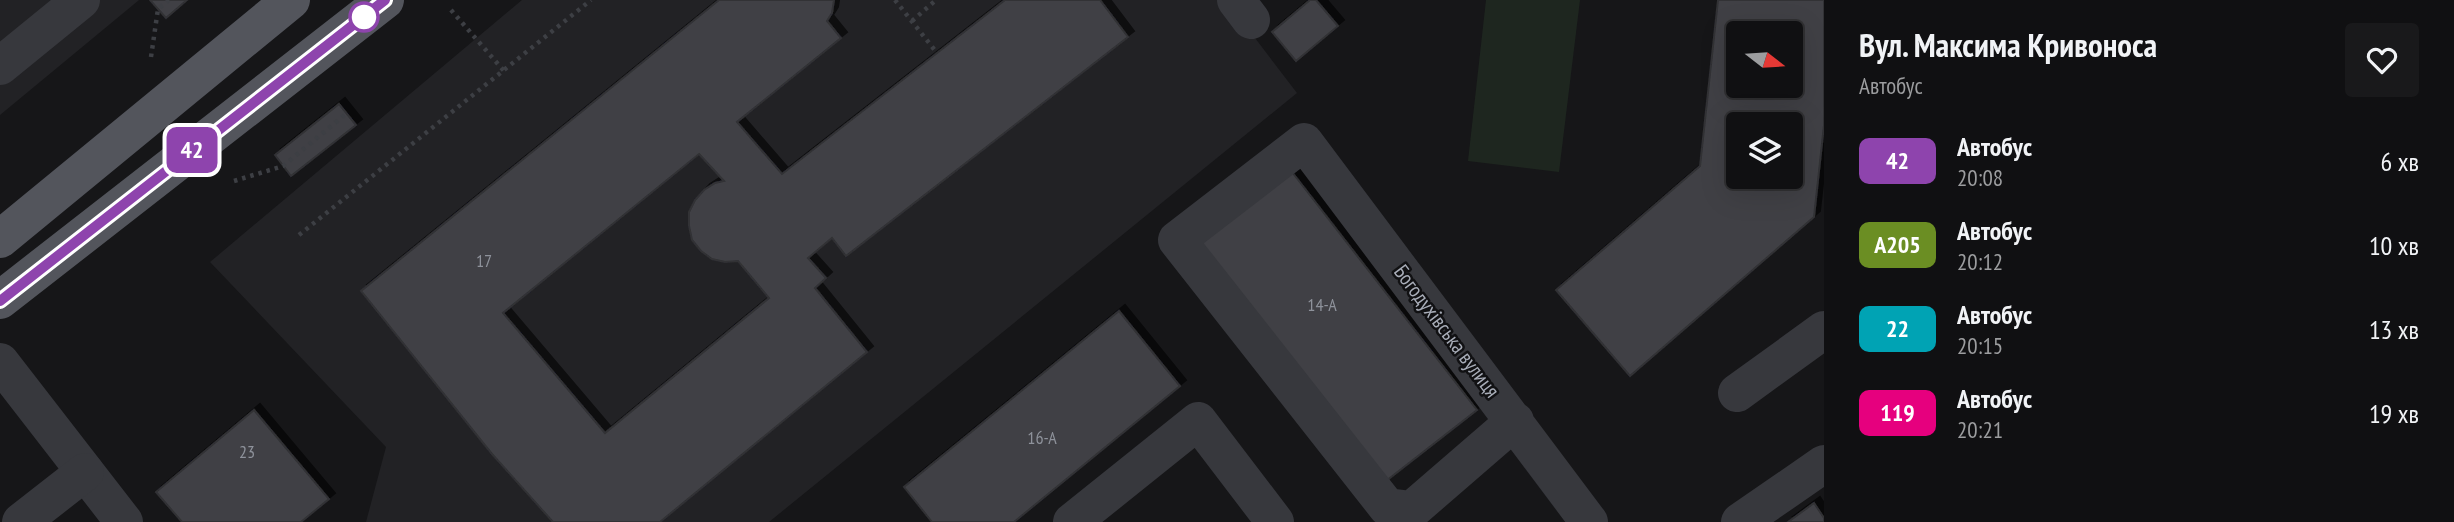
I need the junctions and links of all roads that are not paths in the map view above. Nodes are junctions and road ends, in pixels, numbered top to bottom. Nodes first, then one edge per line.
1 (81, 0) edge
2 (291, 0) edge
3 (384, 0) edge
4 (0, 66) edge
5 (0, 239) edge
6 (0, 300) edge
7 (1824, 330) edge
8 (0, 362) edge
9 (1737, 393) dead end
10 (1515, 421) junction
11 (1824, 464) edge
12 (85, 472) junction
13 (20, 522) edge
14 (124, 522) edge
15 (1072, 522) edge
16 (1275, 522) edge
17 (1589, 522) edge
18 (1741, 522) edge

1 - 4 lane
2 - 5 main road
3 - 6 main road
7 - 9 lane
8 - 12 lane
10 - 10 lane, Богодухівська вулиця
10 - 17 lane, Богодухівська вулиця
11 - 18 lane
12 - 13 lane
12 - 14 lane
15 - 16 lane

